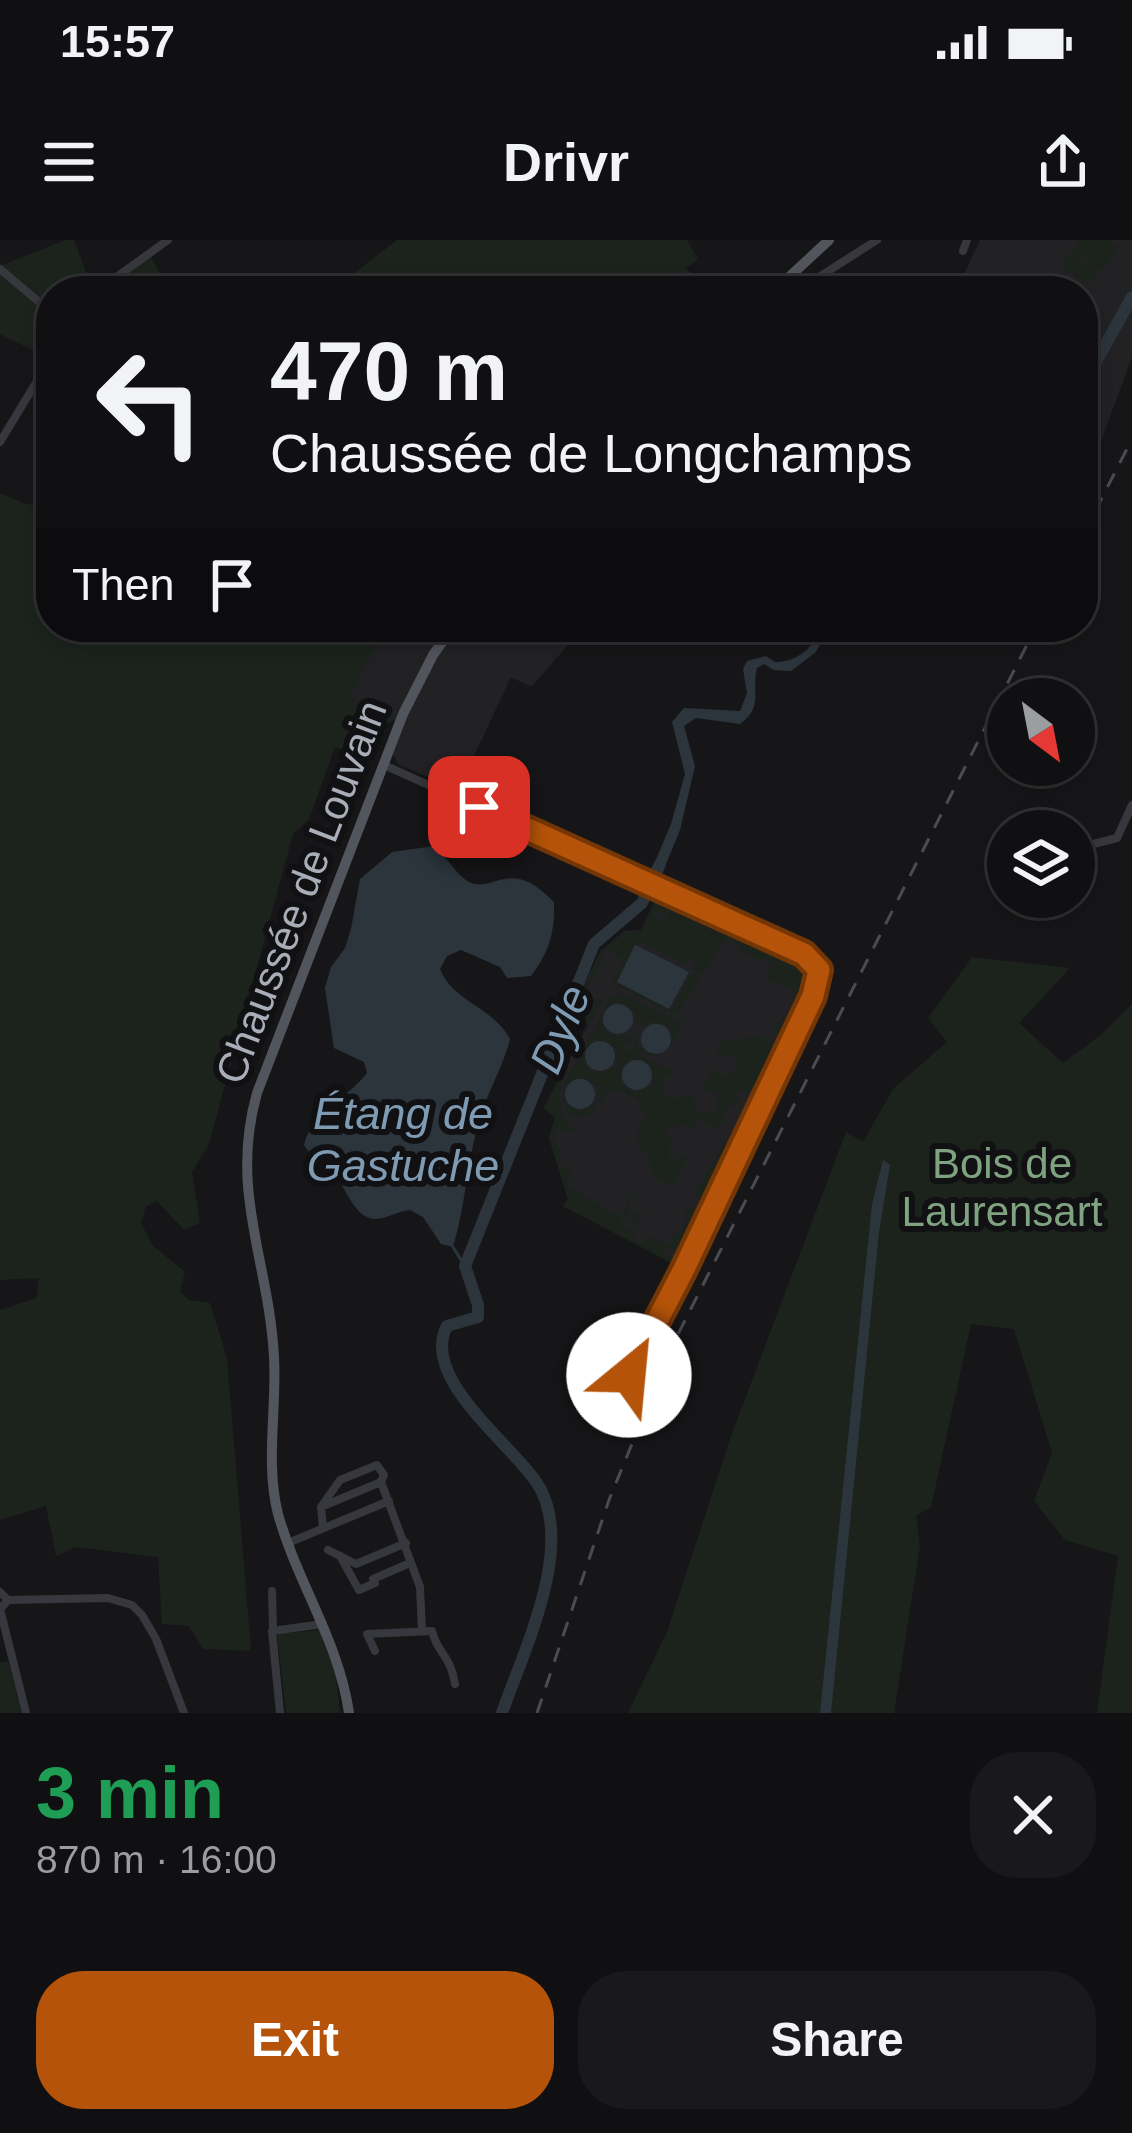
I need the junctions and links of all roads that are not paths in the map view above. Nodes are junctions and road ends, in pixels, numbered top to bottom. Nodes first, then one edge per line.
1 (168, 240) edge
2 (829, 240) edge
3 (877, 240) edge
4 (968, 240) edge
5 (963, 251) dead end
6 (0, 269) edge
7 (124, 276) edge
8 (790, 276) edge
9 (820, 276) edge
10 (36, 299) edge
11 (36, 383) edge
12 (0, 442) edge
13 (444, 642) edge
14 (384, 765) junction
15 (1132, 805) edge
16 (1095, 843) edge
17 (629, 1375) dead end
18 (381, 1482) junction
19 (389, 1501) junction
20 (321, 1508) junction
21 (323, 1528) junction
22 (288, 1543) junction
23 (406, 1543) junction
24 (328, 1550) dead end
25 (340, 1556) junction
26 (410, 1563) junction
27 (272, 1591) dead end
28 (0, 1592) edge
29 (8, 1600) junction
30 (0, 1609) edge
31 (323, 1624) junction
32 (274, 1629) junction
33 (422, 1631) junction
34 (375, 1651) dead end
35 (454, 1684) dead end
36 (26, 1713) edge
37 (184, 1713) edge
38 (280, 1713) edge
39 (349, 1713) edge

1 - 7 street
2 - 8 main road
3 - 9 street
4 - 5 street
6 - 10 street
11 - 12 street
13 - 14 main road, Chaussée de Louvain
14 - 17 street
14 - 22 main road, Chaussée de Louvain
15 - 16 street
18 - 19 street
18 - 20 street
18 - 20 street
19 - 21 street
19 - 23 street
20 - 21 street
21 - 22 street
22 - 31 main road, Chaussée de Louvain
23 - 25 street
23 - 26 street
24 - 25 street
25 - 26 street
26 - 33 street
27 - 32 street
28 - 29 street
29 - 30 street
29 - 37 street
30 - 36 street
31 - 32 street
31 - 39 main road, Chaussée de Louvain
32 - 38 street
33 - 34 street
33 - 35 street

